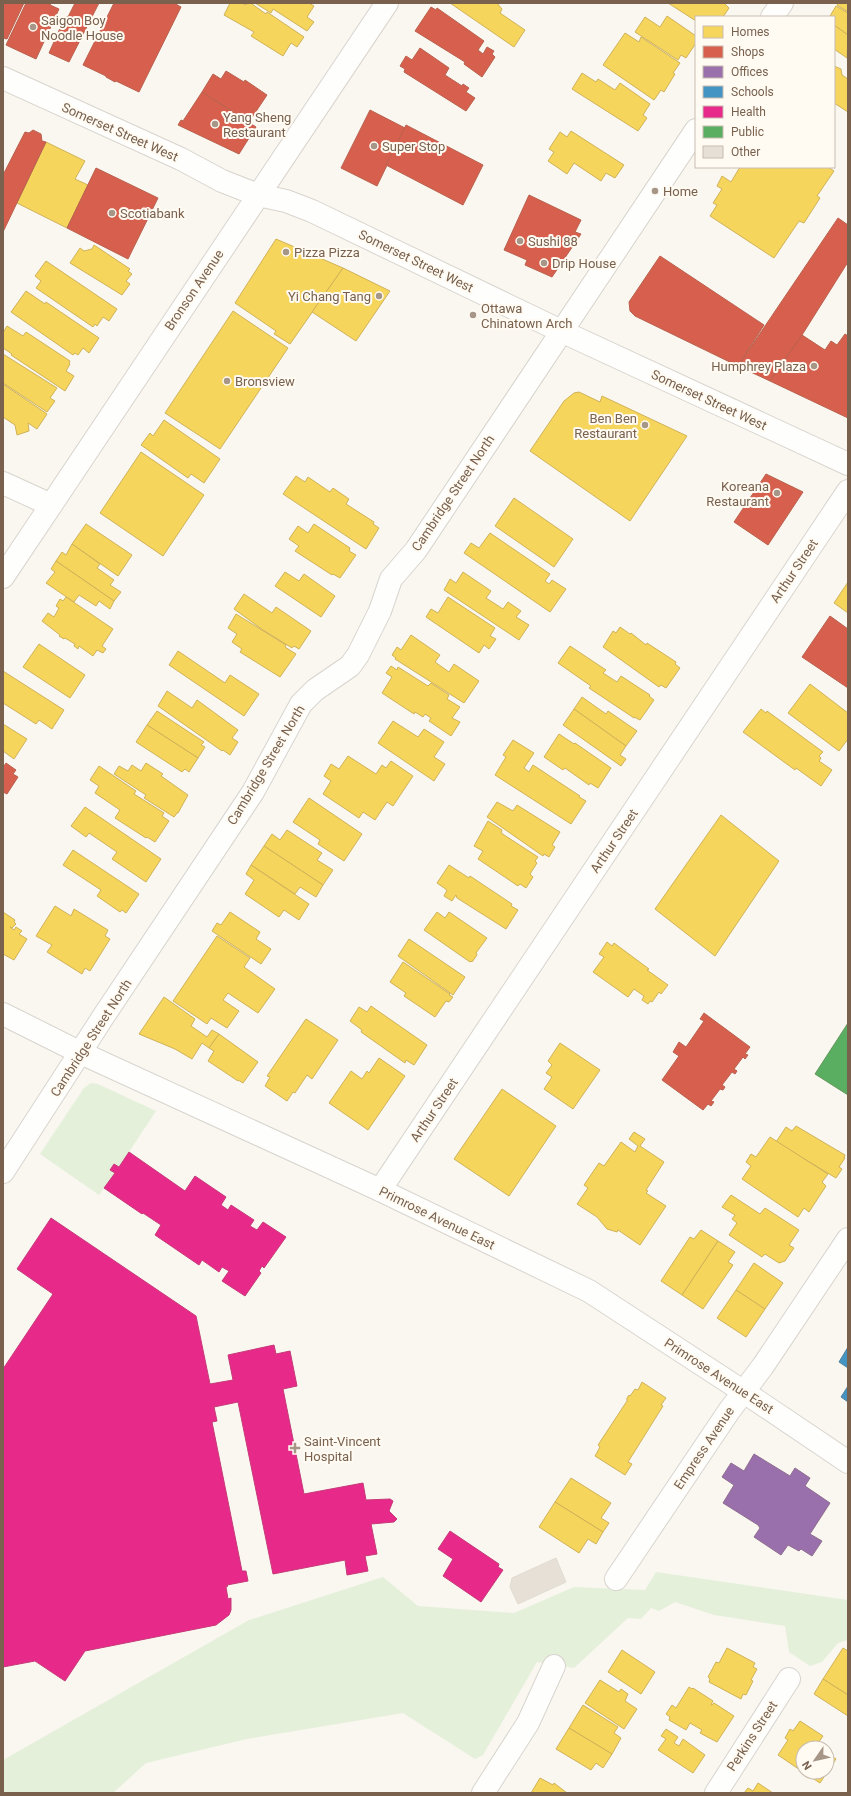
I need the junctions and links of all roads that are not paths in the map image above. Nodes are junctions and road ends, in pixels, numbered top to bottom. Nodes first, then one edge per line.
1 (386, 3) edge
2 (782, 3) edge
3 (773, 16) edge
4 (3, 78) edge
5 (695, 131) edge
6 (258, 195) junction
7 (561, 331) junction
8 (848, 464) edge
9 (3, 483) edge
10 (848, 491) edge
11 (51, 506) junction
12 (3, 576) edge
13 (3, 1014) edge
14 (81, 1053) junction
15 (3, 1172) edge
16 (380, 1190) junction
17 (848, 1239) edge
18 (744, 1392) junction
19 (848, 1462) edge
20 (616, 1579) dead end
21 (554, 1666) dead end
22 (789, 1679) dead end
23 (483, 1793) edge
24 (716, 1793) edge

1 - 6 street, Bronson Avenue
2 - 3 street
4 - 6 street, Somerset Street West
5 - 7 street, Cambridge Street North
6 - 7 street, Somerset Street West
6 - 11 street, Bronson Avenue
7 - 8 street, Somerset Street West
7 - 14 street, Cambridge Street North
9 - 11 street
10 - 16 street, Arthur Street
11 - 12 street, Bronson Avenue
13 - 14 street, Primrose Avenue East
14 - 15 street, Cambridge Street North
14 - 16 street, Primrose Avenue East
16 - 18 street, Primrose Avenue East
17 - 18 street, Empress Avenue
18 - 19 street, Primrose Avenue East
18 - 20 street, Empress Avenue
21 - 23 street
22 - 24 street, Perkins Street

